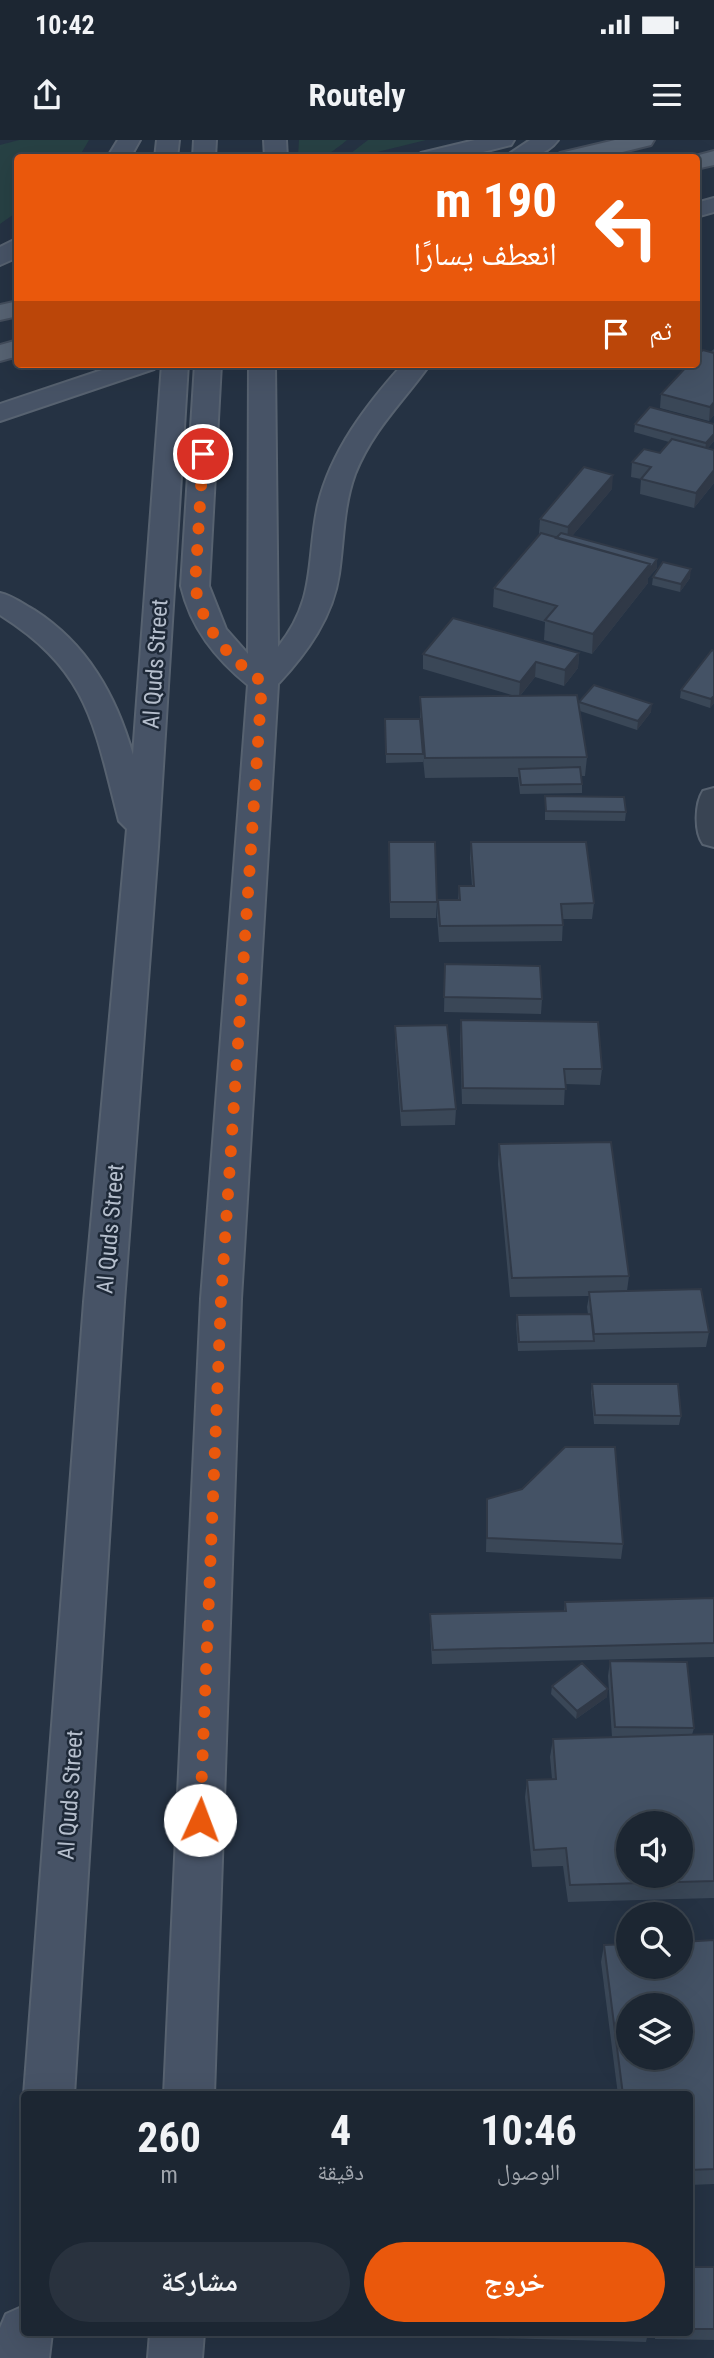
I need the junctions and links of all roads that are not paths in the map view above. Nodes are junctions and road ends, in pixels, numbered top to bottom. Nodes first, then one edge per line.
1 (503, 140) edge
2 (547, 140) edge
3 (643, 140) edge
4 (445, 154) edge
5 (521, 154) edge
6 (585, 154) edge
7 (133, 368) edge
8 (175, 368) edge
9 (208, 368) edge
10 (262, 368) edge
11 (414, 368) edge
12 (0, 413) edge
13 (0, 602) edge
14 (262, 682) junction
15 (714, 798) edge
16 (714, 837) edge
17 (142, 847) junction
18 (49, 2091) edge
19 (190, 2091) edge
20 (25, 2336) edge
21 (177, 2336) edge
22 (22, 2358) edge
23 (175, 2358) edge

1 - 4 main road
2 - 5 main road
3 - 6 main road
7 - 12 main road
8 - 17 main road, Al Quds Street
9 - 14 main road
10 - 14 main road
11 - 14 main road
13 - 17 main road
14 - 19 main road
15 - 16 street
17 - 18 main road, Al Quds Street
20 - 22 main road
21 - 23 main road

